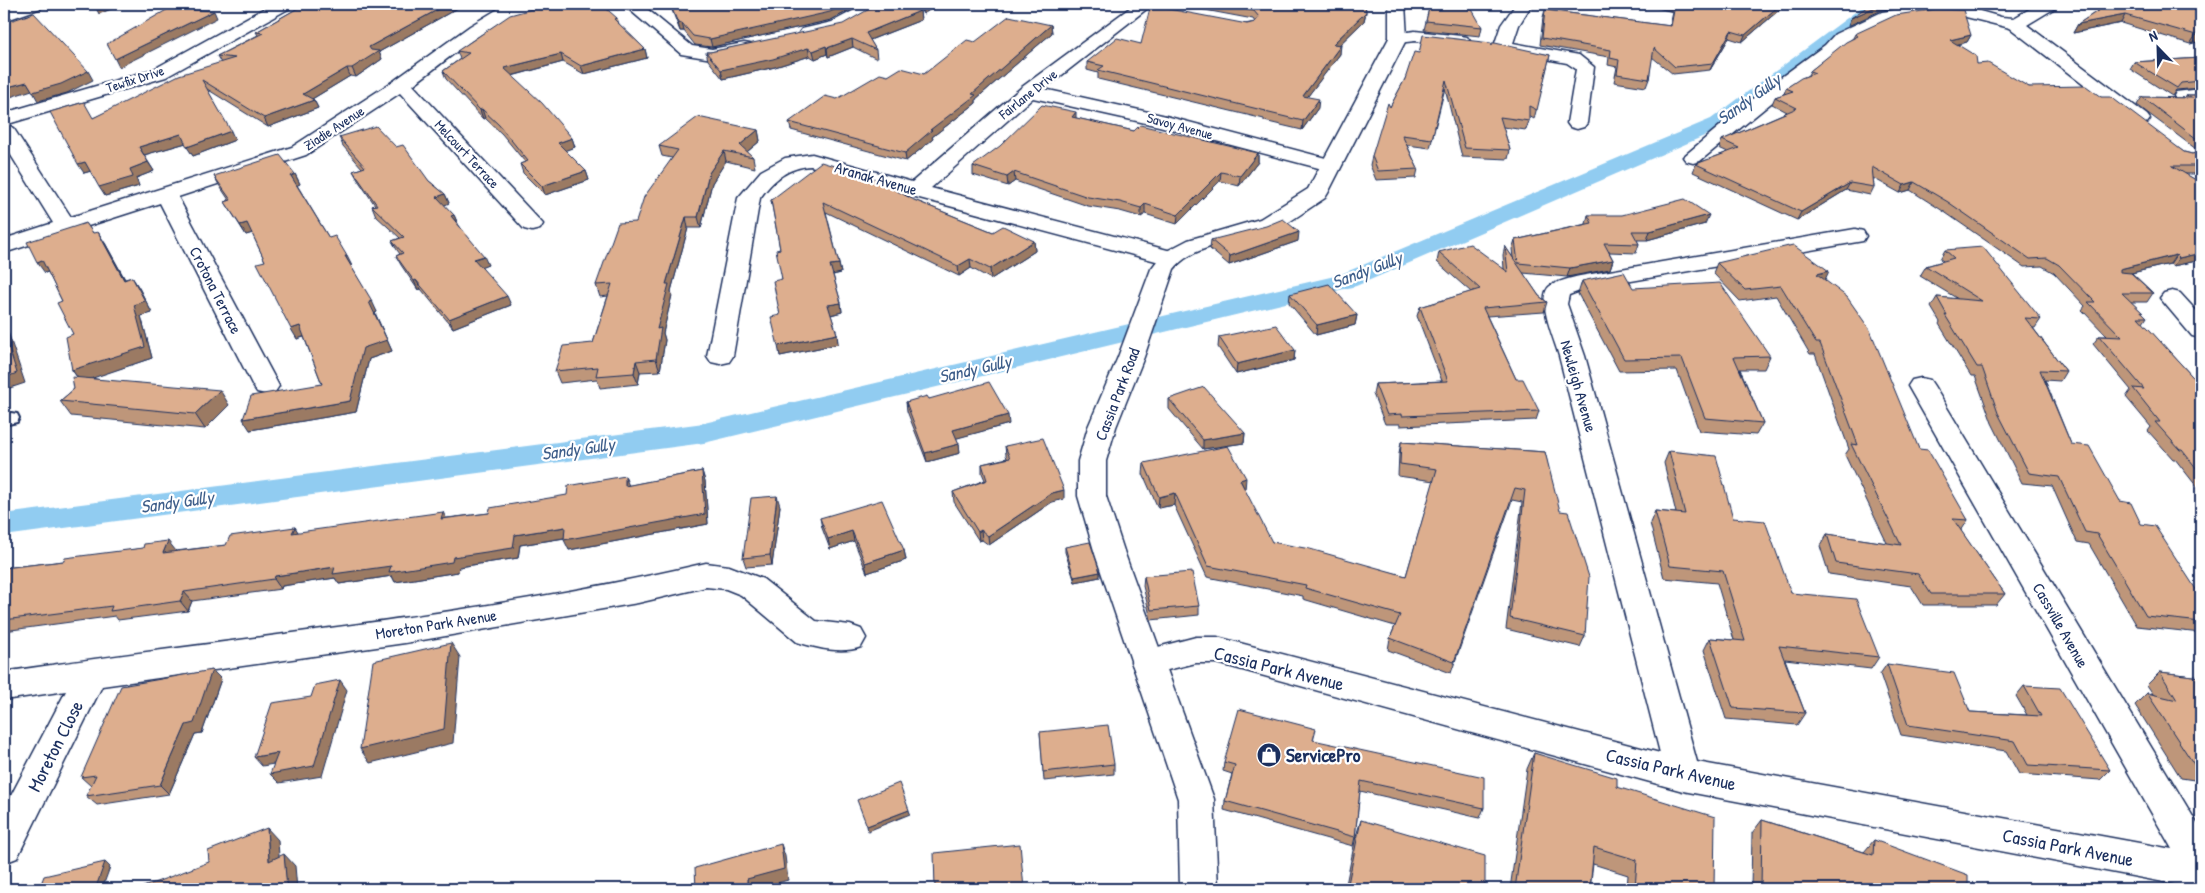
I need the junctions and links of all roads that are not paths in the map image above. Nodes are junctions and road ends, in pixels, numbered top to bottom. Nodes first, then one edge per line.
1 (34, 4) edge
2 (284, 4) edge
3 (528, 4) edge
4 (631, 4) edge
5 (874, 4) edge
6 (1397, 4) edge
7 (1524, 4) edge
8 (2049, 4) edge
9 (1150, 5) edge
10 (4, 16) edge
11 (2017, 24) junction
12 (790, 38) edge
13 (1398, 38) junction
14 (761, 44) edge
15 (1503, 46) junction
16 (402, 84) junction
17 (1028, 91) junction
18 (4, 119) edge
19 (1577, 123) dead end
20 (4, 129) edge
21 (2157, 132) edge
22 (1693, 158) dead end
23 (1330, 165) junction
24 (916, 190) junction
25 (166, 194) junction
26 (532, 224) dead end
27 (65, 225) junction
28 (1855, 236) dead end
29 (4, 246) edge
30 (1171, 258) junction
31 (2172, 298) dead end
32 (2201, 332) edge
33 (720, 356) dead end
34 (266, 386) dead end
35 (1921, 386) dead end
36 (850, 638) dead end
37 (1147, 662) junction
38 (92, 673) junction
39 (4, 686) edge
40 (1683, 774) junction
41 (4, 846) edge
42 (2201, 864) edge
43 (2201, 872) edge
44 (1199, 889) edge

1 - 10 street
2 - 18 street, Tewfix Drive
3 - 16 street, Ziadie Avenue
4 - 14 street
5 - 12 street
6 - 13 street
7 - 15 street
8 - 11 street
9 - 17 street, Fairlane Drive
11 - 21 street
11 - 22 street
13 - 15 street
13 - 23 street
15 - 19 street
16 - 25 street, Ziadie Avenue
16 - 26 street, Melcourt Terrace
17 - 23 street, Savoy Avenue
17 - 24 street, Fairlane Drive
20 - 27 street
23 - 30 street
24 - 30 street, Aranak Avenue
24 - 33 street, Aranak Avenue
25 - 27 street, Ziadie Avenue
25 - 34 street, Crotona Terrace
27 - 29 street, Ziadie Avenue
28 - 40 street, Newleigh Avenue
30 - 37 street, Cassia Park Road
31 - 32 street
35 - 42 street, Cassville Avenue
36 - 38 street, Moreton Park Avenue
37 - 40 street, Cassia Park Avenue
37 - 44 street, Cassia Park Road
38 - 39 street, Moreton Park Avenue
38 - 41 street, Moreton Close
40 - 43 street, Cassia Park Avenue

